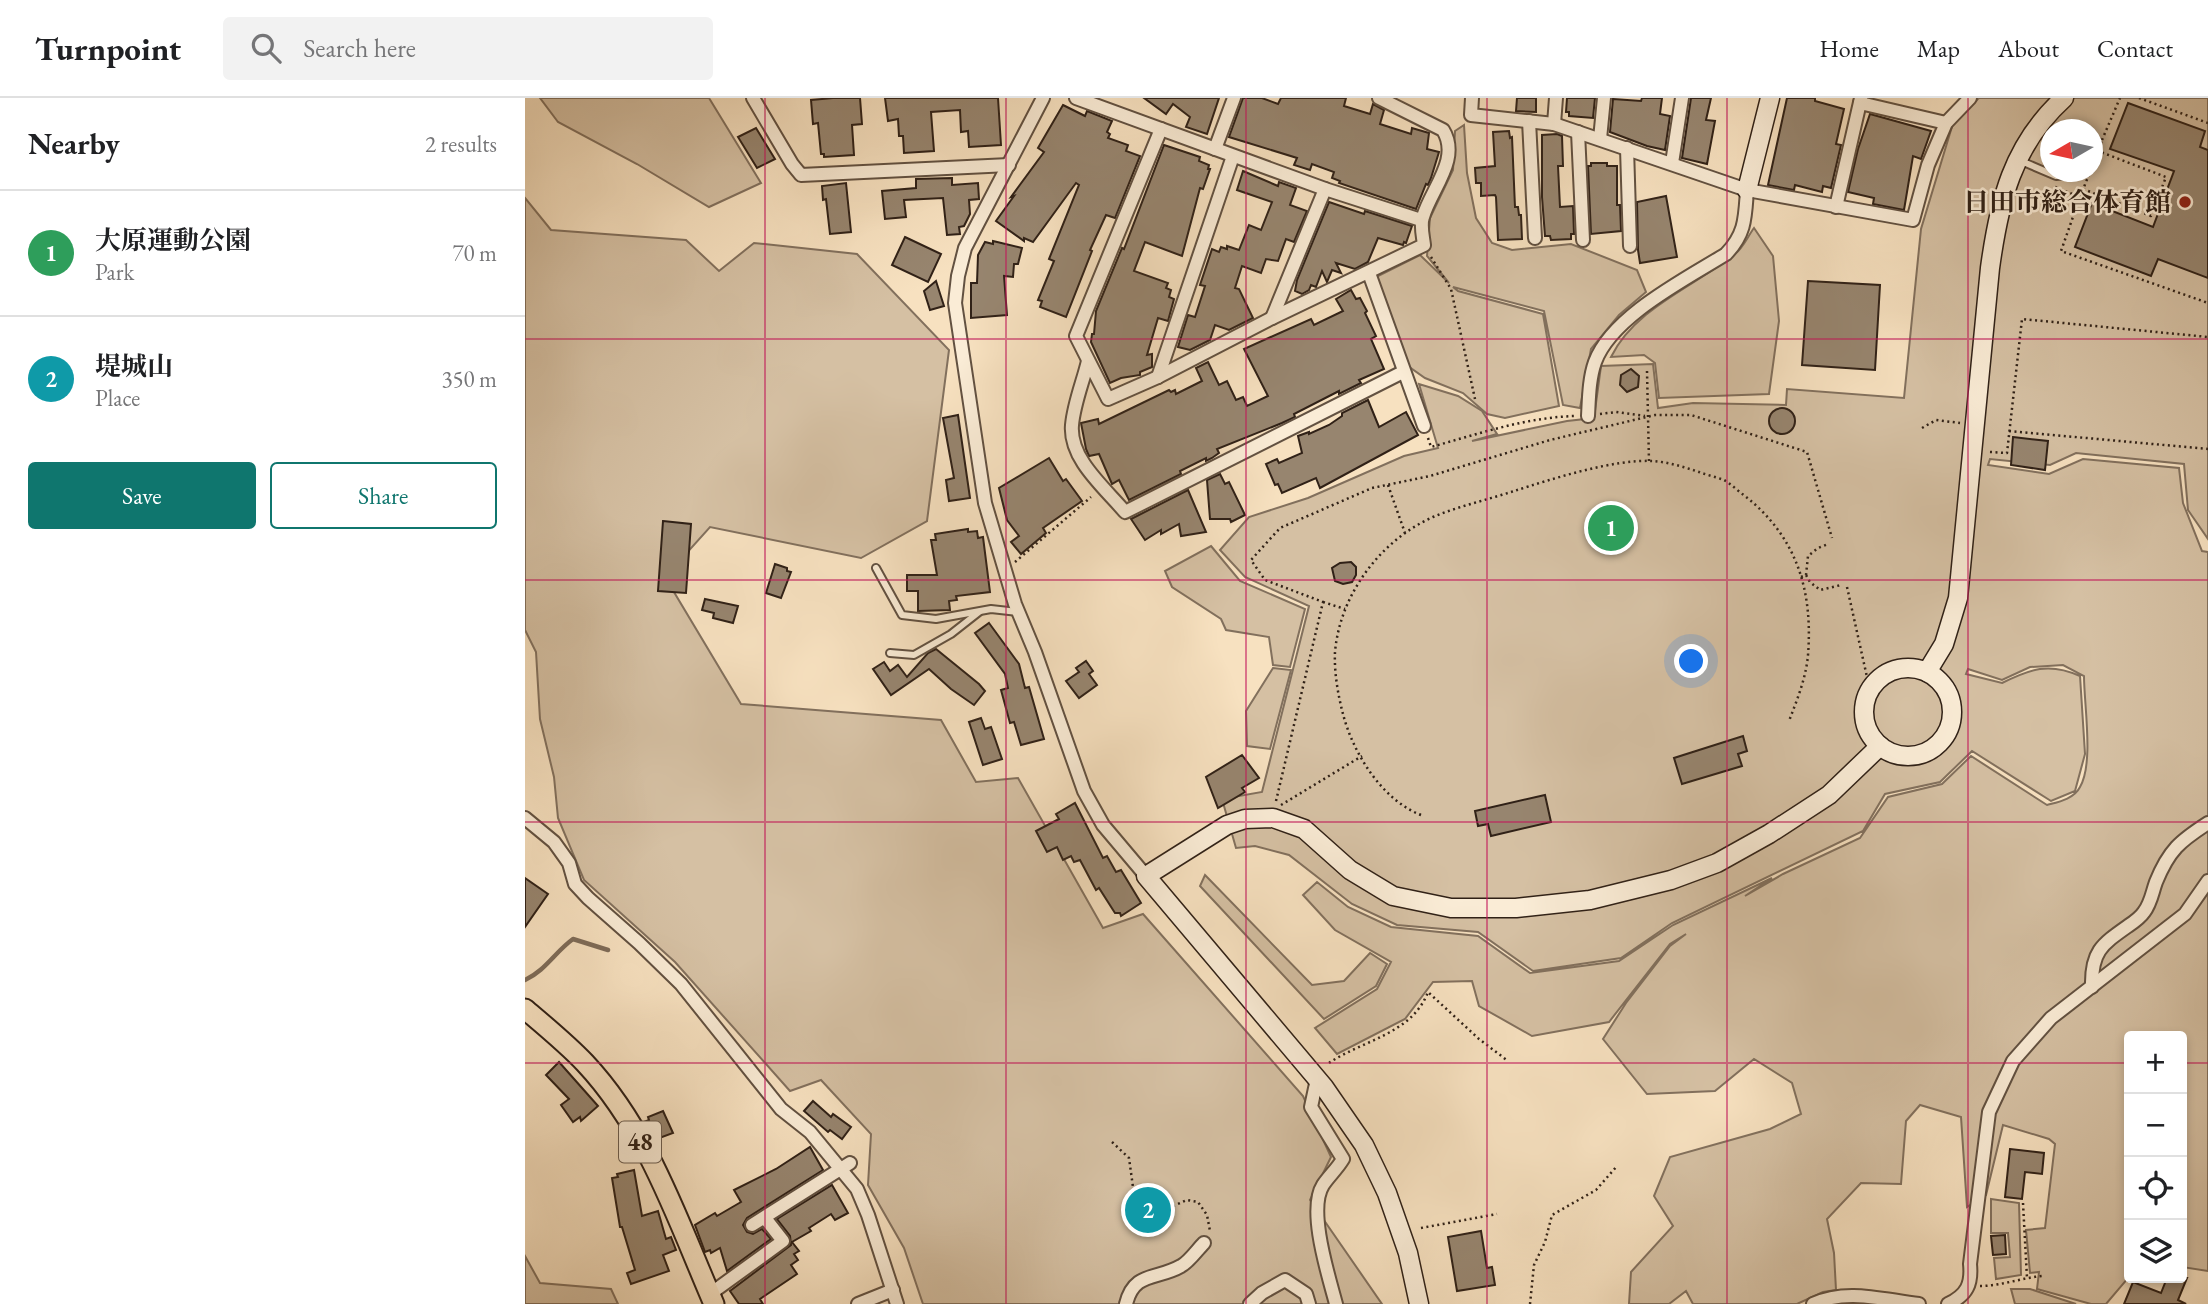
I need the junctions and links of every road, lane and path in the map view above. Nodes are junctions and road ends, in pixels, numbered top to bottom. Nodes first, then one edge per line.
1 (753, 98) edge
2 (1043, 98) edge
3 (1076, 98) edge
4 (1234, 98) edge
5 (1379, 98) edge
6 (1472, 98) edge
7 (1556, 98) edge
8 (1604, 98) edge
9 (1682, 98) edge
10 (1770, 98) edge
11 (1970, 98) edge
12 (2064, 98) edge
13 (2120, 98) edge
14 (2139, 98) edge
15 (1860, 100) edge
16 (2048, 119) edge
17 (1529, 121) junction
18 (1946, 123) junction
19 (2208, 123) edge
20 (1554, 124) junction
21 (1161, 129) junction
22 (1578, 132) junction
23 (2040, 135) edge
24 (2103, 138) edge
25 (1600, 139) junction
26 (1627, 148) junction
27 (1215, 149) junction
28 (2103, 152) edge
29 (1233, 156) junction
30 (2018, 159) junction
31 (1672, 163) junction
32 (1009, 165) junction
33 (2040, 169) edge
34 (1325, 189) junction
35 (2083, 189) dead end
36 (1747, 190) junction
37 (2080, 197) dead end
38 (1836, 207) junction
39 (1421, 220) junction
40 (1535, 238) dead end
41 (1583, 240) dead end
42 (1424, 245) junction
43 (1630, 246) dead end
44 (1369, 273) junction
45 (2208, 303) edge
46 (1272, 318) junction
47 (2208, 337) edge
48 (1088, 361) junction
49 (1647, 371) dead end
50 (1403, 372) junction
51 (1159, 377) junction
52 (1475, 399) dead end
53 (1616, 412) dead end
54 (1588, 415) joint
55 (1649, 416) junction
56 (1963, 423) dead end
57 (1424, 426) joint
58 (1922, 428) dead end
59 (2009, 431) junction
60 (2208, 449) edge
61 (1986, 452) dead end
62 (1649, 461) junction
63 (1388, 485) junction
64 (1091, 497) dead end
65 (1405, 533) junction
66 (1832, 538) dead end
67 (1828, 544) dead end
68 (1015, 562) dead end
69 (876, 568) dead end
70 (1806, 575) junction
71 (1801, 577) junction
72 (1841, 585) dead end
73 (1847, 587) dead end
74 (1323, 602) junction
75 (1345, 609) junction
76 (980, 611) junction
77 (1018, 611) junction
78 (890, 653) dead end
79 (1927, 672) junction
80 (1867, 677) dead end
81 (1789, 721) dead end
82 (1880, 746) junction
83 (1362, 756) junction
84 (1421, 815) dead end
85 (525, 818) edge
86 (2208, 823) edge
87 (1146, 876) junction
88 (2208, 881) edge
89 (2092, 987) junction
90 (525, 1009) edge
91 (1508, 1061) dead end
92 (1329, 1063) dead end
93 (1317, 1079) junction
94 (1112, 1142) dead end
95 (1617, 1166) dead end
96 (846, 1167) junction
97 (2023, 1203) dead end
98 (1497, 1214) dead end
99 (1421, 1227) dead end
100 (1204, 1243) joint
101 (2042, 1276) dead end
102 (2027, 1278) junction
103 (1969, 1286) junction
104 (893, 1290) junction
105 (712, 1299) edge
106 (858, 1304) edge
107 (897, 1304) edge
108 (1126, 1304) edge
109 (1250, 1304) edge
110 (1309, 1304) edge
111 (1336, 1304) edge
112 (1419, 1304) edge
113 (1530, 1304) edge
114 (1812, 1304) edge
115 (1917, 1304) edge
116 (1948, 1304) edge

1 - 32 street
2 - 32 street
3 - 21 street
4 - 27 street
5 - 39 street
6 - 17 street
7 - 20 street
8 - 25 street
9 - 31 street
10 - 36 street
11 - 18 street
12 - 16 street
13 - 24 path
14 - 19 path
15 - 18 street
15 - 38 street
17 - 20 street
17 - 40 street
18 - 38 street
20 - 22 street
21 - 27 street
21 - 48 street
22 - 25 street
22 - 41 street
23 - 30 street
25 - 26 street
26 - 31 street
26 - 43 street
27 - 29 street
28 - 35 path
29 - 34 street
29 - 51 street
30 - 33 lane
30 - 79 street
31 - 36 street
32 - 77 street
34 - 39 street
34 - 46 street
36 - 38 street
36 - 54 street
37 - 45 path
39 - 42 street
42 - 44 street
42 - 52 path
44 - 46 street
44 - 50 street
46 - 51 street
47 - 59 path
48 - 50 street
48 - 51 street
49 - 55 path
50 - 57 street
53 - 55 path
54 - 57 path
55 - 62 path
55 - 63 path
55 - 66 path
56 - 58 path
59 - 60 path
59 - 61 path
62 - 65 path
62 - 71 path
63 - 65 path
63 - 74 path
64 - 68 path
65 - 75 path
67 - 70 path
69 - 76 lane
70 - 71 path
70 - 72 path
71 - 81 path
73 - 80 path
74 - 75 path
74 - 83 path
75 - 83 path
76 - 77 lane
76 - 78 lane
77 - 87 street
79 - 82 street
79 - 82 street
82 - 87 street
83 - 84 path
85 - 96 street
86 - 89 street
87 - 93 street
88 - 89 street
89 - 103 street
90 - 105 main road, 48
91 - 92 path
93 - 111 street
93 - 112 street
94 - 100 path
95 - 113 path
96 - 104 street
96 - 105 street
97 - 102 path
98 - 99 path
100 - 108 street
101 - 102 path
102 - 103 path
103 - 116 street
104 - 106 street
104 - 107 street
109 - 110 street
114 - 115 street

